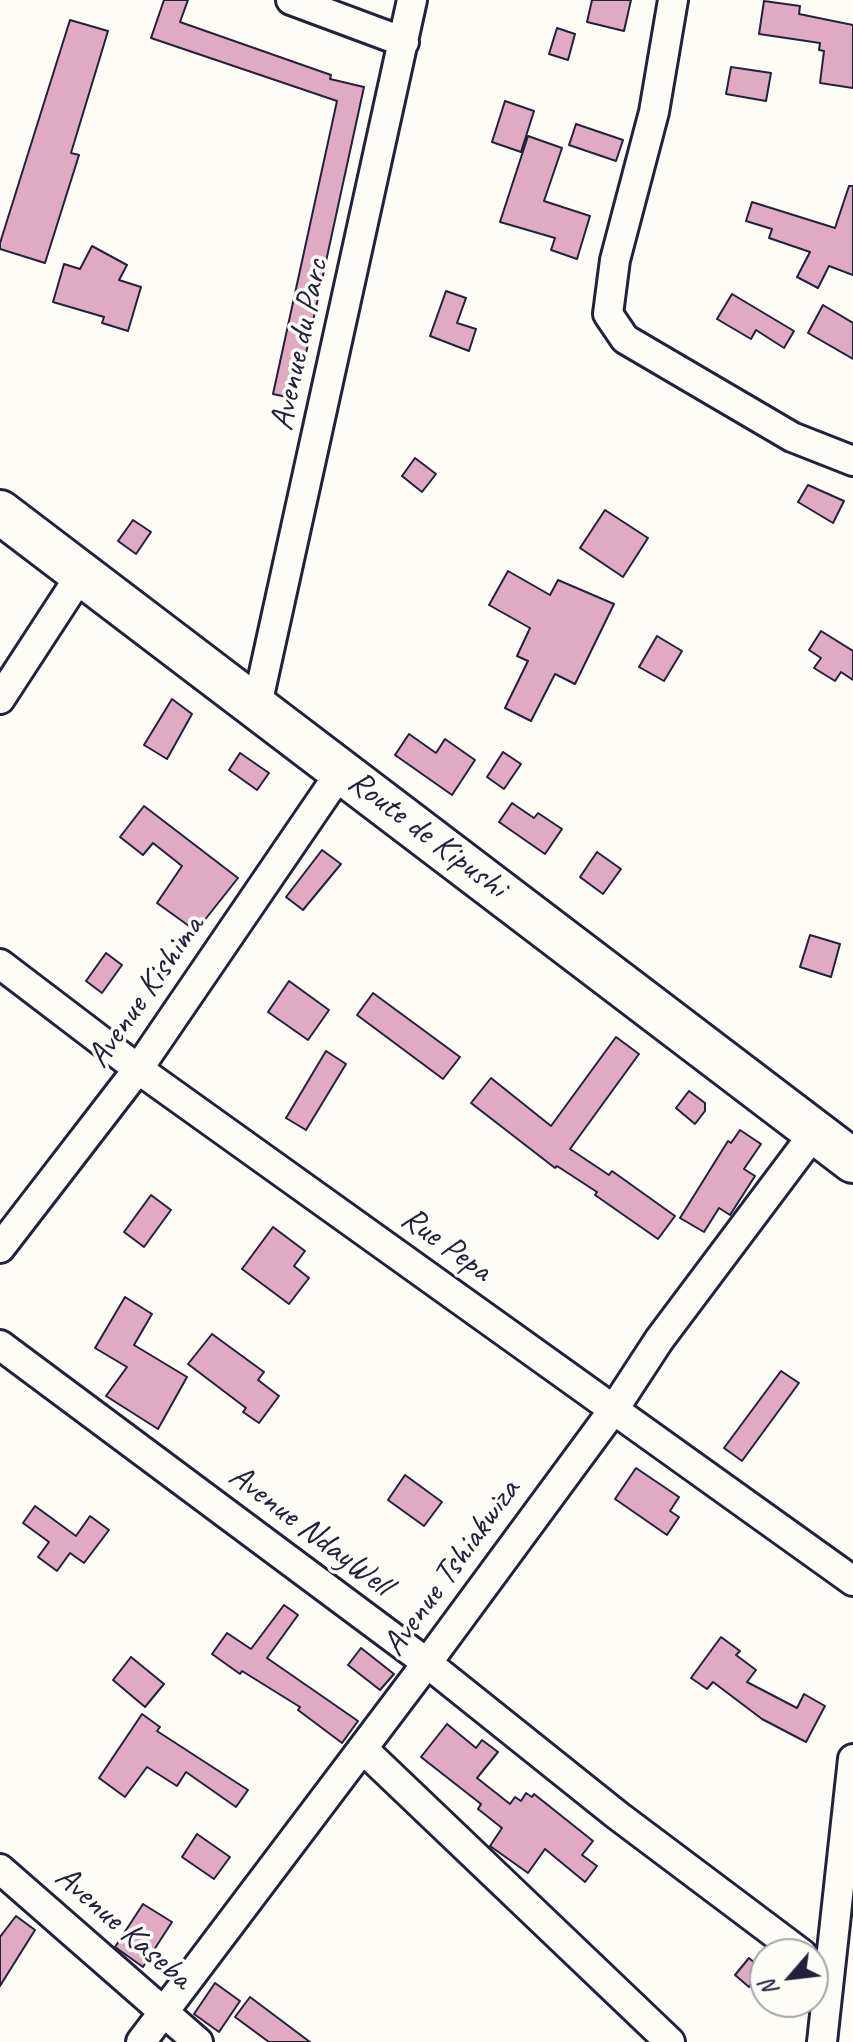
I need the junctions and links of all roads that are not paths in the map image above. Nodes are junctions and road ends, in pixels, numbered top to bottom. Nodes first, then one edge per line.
1 (291, 0) edge
2 (412, 0) edge
3 (673, 0) edge
4 (404, 42) junction
5 (853, 461) edge
6 (0, 512) edge
7 (82, 573) junction
8 (0, 699) edge
9 (257, 705) junction
10 (342, 770) junction
11 (0, 964) edge
12 (138, 1069) junction
13 (815, 1132) junction
14 (853, 1161) edge
15 (0, 1248) edge
16 (0, 1345) edge
17 (614, 1409) junction
18 (853, 1581) edge
19 (427, 1663) junction
20 (363, 1749) junction
21 (852, 1775) edge
22 (0, 1869) edge
23 (781, 1938) edge
24 (832, 1976) edge
25 (165, 2012) junction
26 (141, 2042) edge
27 (198, 2042) edge
28 (670, 2042) edge
29 (822, 2042) edge

1 - 4 street
2 - 4 street, Avenue du Parc
3 - 5 street
4 - 9 street, Avenue du Parc
6 - 7 main road, Route de Kipushi
7 - 8 street
7 - 9 main road, Route de Kipushi
9 - 10 main road, Route de Kipushi
10 - 12 street, Avenue Kishima
10 - 13 main road, Route de Kipushi
11 - 12 street, Rue Pepa
12 - 15 street, Avenue Kishima
12 - 17 street, Rue Pepa
13 - 14 main road, Route de Kipushi
13 - 17 street, Avenue Tshiakwiza
16 - 19 street, Avenue NdayWell
17 - 18 street, Rue Pepa
17 - 19 street, Avenue Tshiakwiza
19 - 20 street, Avenue Tshiakwiza
19 - 23 street, Avenue NdayWell
20 - 25 street, Avenue Tshiakwiza
20 - 28 street
21 - 24 street
22 - 25 street, Avenue Kaseba
24 - 29 street
25 - 26 street, Avenue Tshiakwiza
25 - 27 street, Avenue Kaseba

